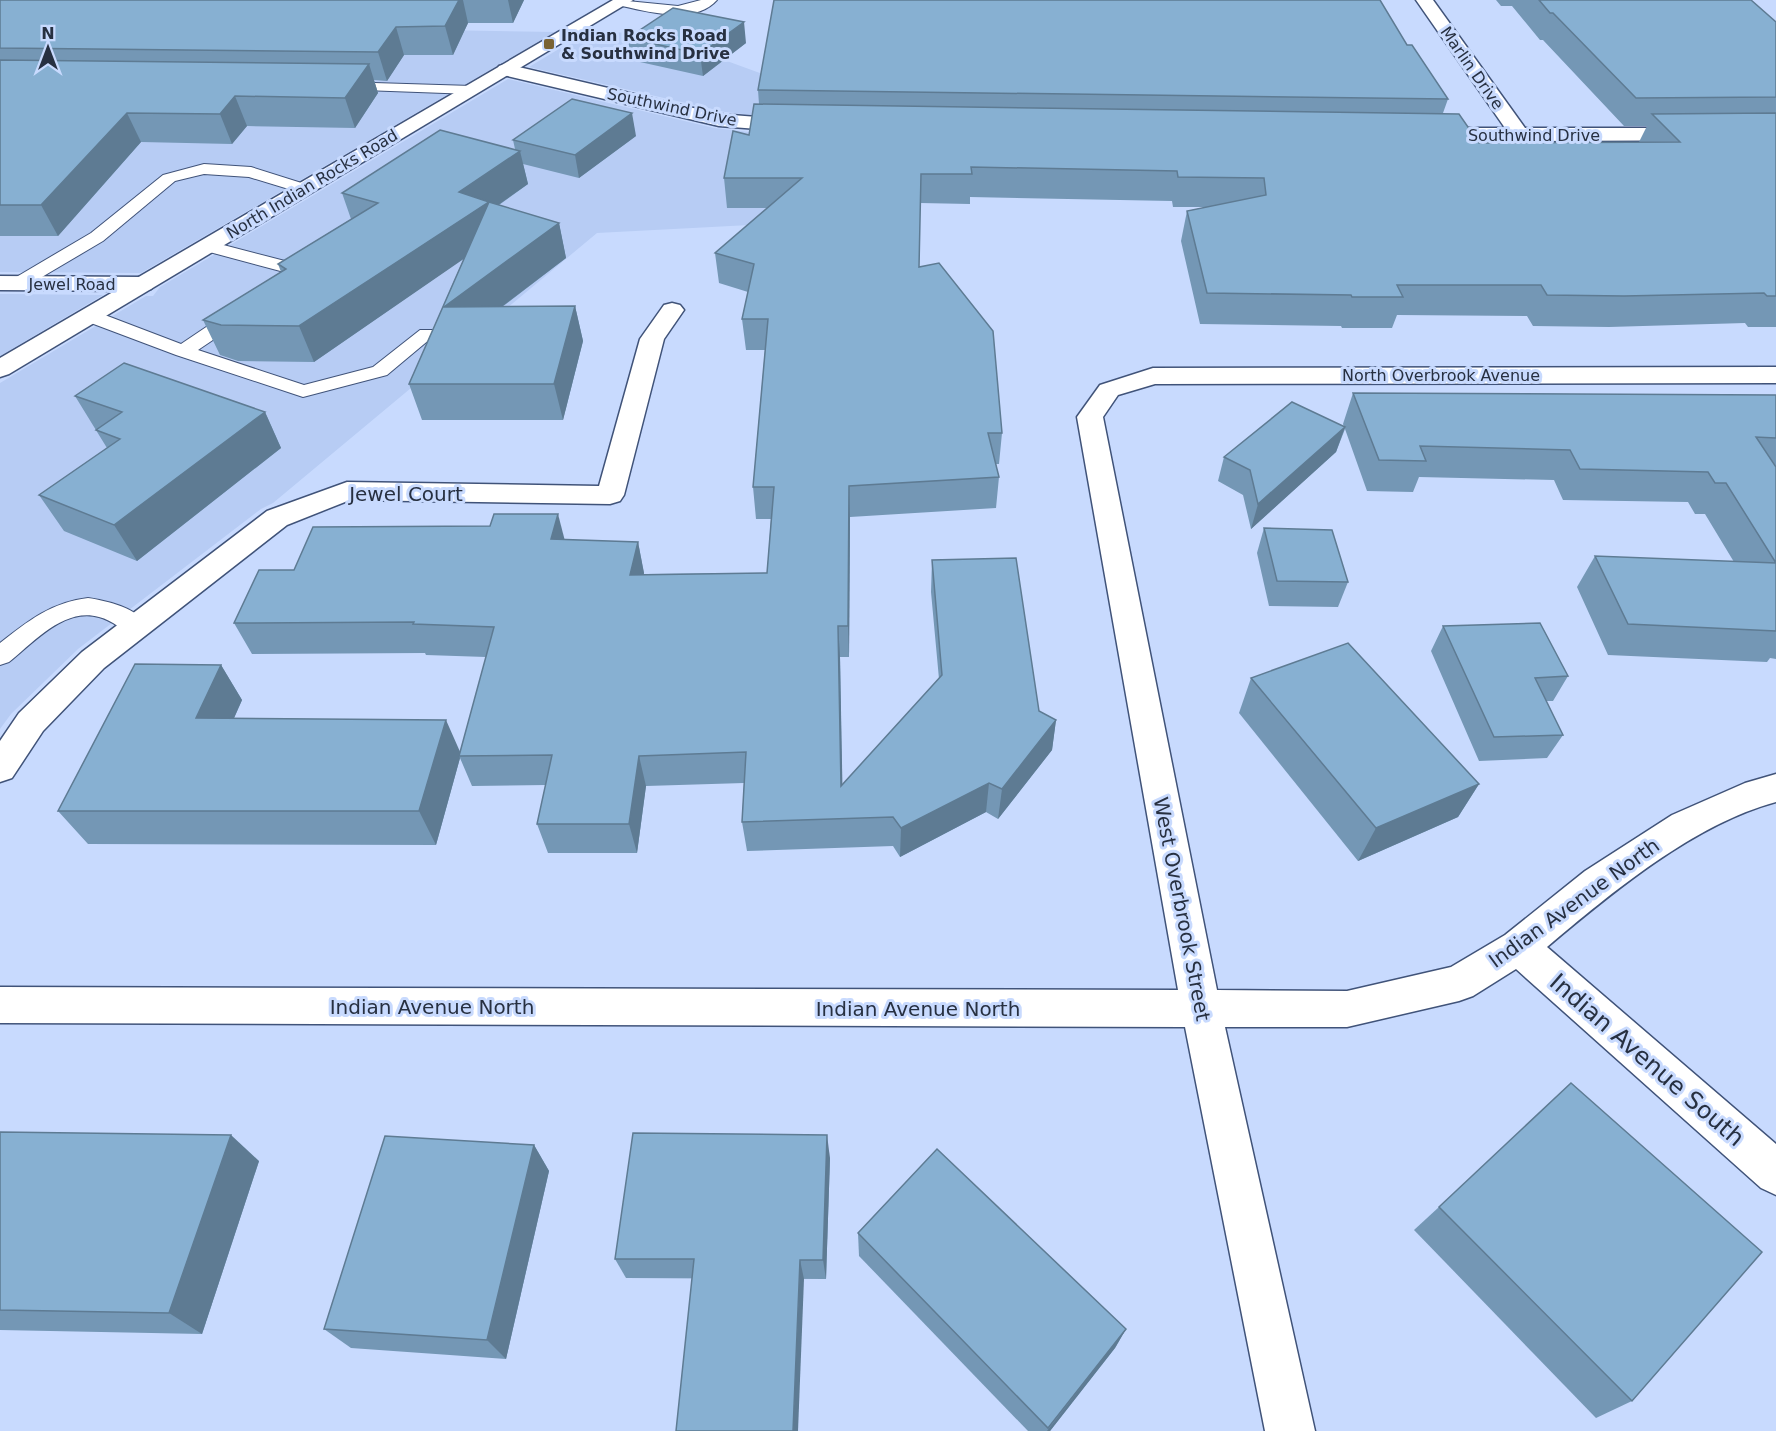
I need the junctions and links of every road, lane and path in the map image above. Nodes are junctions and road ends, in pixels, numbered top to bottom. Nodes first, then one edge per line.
1 (711, 0) edge
2 (1424, 0) edge
3 (623, 1) edge
4 (506, 70) junction
5 (321, 86) edge
6 (472, 90) junction
7 (815, 126) edge
8 (1414, 134) edge
9 (1776, 134) edge
10 (1520, 135) junction
11 (305, 189) junction
12 (208, 246) junction
13 (10, 283) edge
14 (284, 283) edge
15 (143, 284) junction
16 (256, 302) edge
17 (672, 310) dead end
18 (90, 316) junction
19 (427, 334) dead end
20 (183, 351) junction
21 (0, 369) edge
22 (1776, 375) edge
23 (1109, 390) joint
24 (137, 627) junction
25 (0, 656) edge
26 (0, 768) edge
27 (1776, 788) edge
28 (1519, 947) junction
29 (0, 1005) edge
30 (1201, 1010) junction
31 (1776, 1173) edge
32 (1290, 1431) edge

1 - 3 lane
2 - 10 street, Marlin Drive
3 - 4 street, North Indian Rocks Road
4 - 6 street, North Indian Rocks Road
4 - 7 street, Southwind Drive
5 - 6 lane
6 - 11 street, North Indian Rocks Road
8 - 10 street, Southwind Drive
9 - 10 street, Southwind Drive
11 - 12 street, North Indian Rocks Road
11 - 13 lane
12 - 14 lane
12 - 15 street, North Indian Rocks Road
13 - 15 street, Jewel Road
15 - 18 street, North Indian Rocks Road
16 - 20 lane
17 - 24 street, Jewel Court
18 - 20 lane
18 - 21 street, North Indian Rocks Road
19 - 20 lane
22 - 23 street, North Overbrook Avenue
23 - 30 street, West Overbrook Street
24 - 25 lane
24 - 26 street, Jewel Court
27 - 28 street, Indian Avenue North
28 - 30 street, Indian Avenue North
28 - 31 street, Indian Avenue South
29 - 30 street, Indian Avenue North
30 - 32 street, West Overbrook Street

